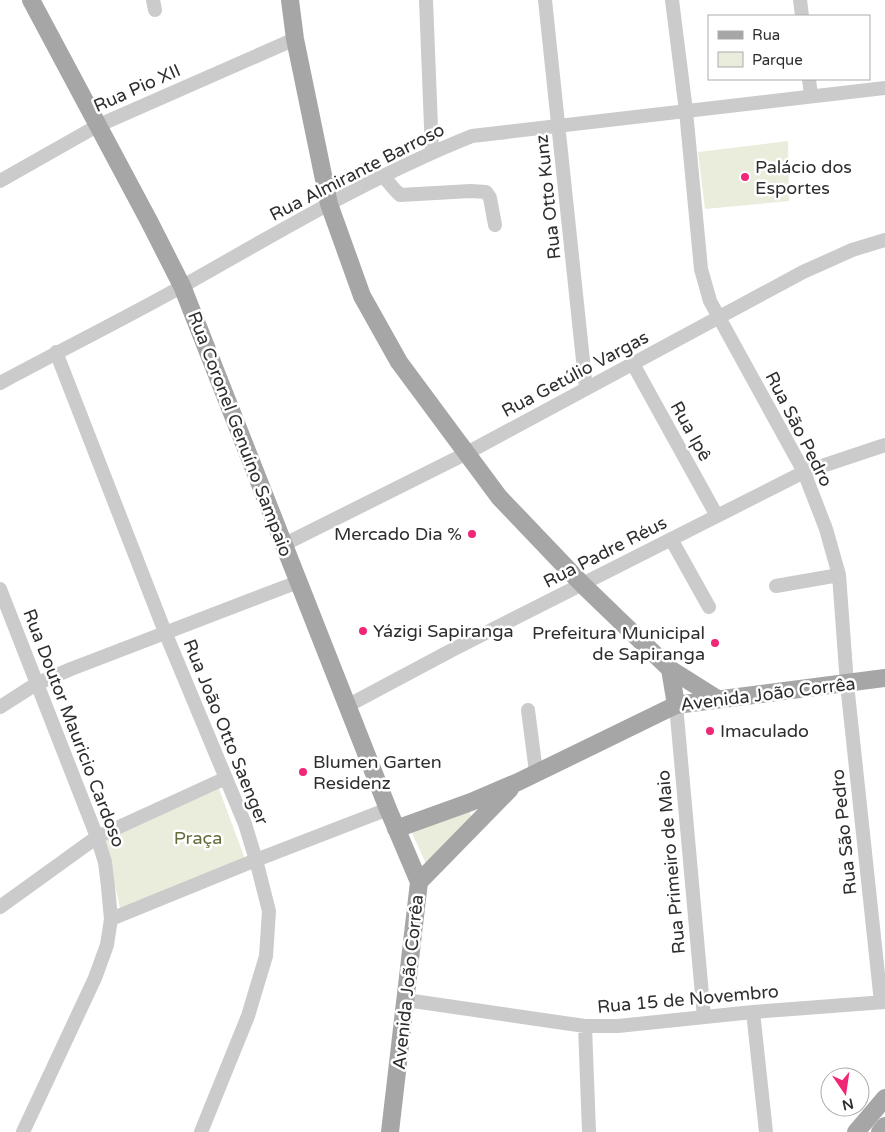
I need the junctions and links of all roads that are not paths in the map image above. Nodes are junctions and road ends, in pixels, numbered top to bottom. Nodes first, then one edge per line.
1 (31, 0) edge
2 (290, 0) edge
3 (426, 0) edge
4 (545, 0) edge
5 (672, 0) edge
6 (800, 0) edge
7 (802, 15) edge
8 (295, 39) junction
9 (809, 80) edge
10 (885, 88) edge
11 (811, 96) junction
12 (686, 111) junction
13 (559, 125) junction
14 (97, 126) junction
15 (432, 152) junction
16 (384, 176) junction
17 (0, 181) edge
18 (329, 204) junction
19 (495, 225) dead end
20 (885, 240) edge
21 (182, 286) junction
22 (718, 318) junction
23 (56, 352) junction
24 (633, 364) junction
25 (0, 383) edge
26 (586, 389) junction
27 (885, 445) edge
28 (465, 454) junction
29 (804, 472) junction
30 (716, 516) junction
31 (671, 540) junction
32 (283, 545) junction
33 (839, 575) junction
34 (298, 582) junction
35 (583, 585) junction
36 (776, 586) dead end
37 (0, 589) edge
38 (709, 606) dead end
39 (165, 632) junction
40 (670, 669) junction
41 (885, 678) edge
42 (36, 684) junction
43 (847, 684) junction
44 (716, 698) junction
45 (676, 705) junction
46 (347, 706) junction
47 (0, 707) edge
48 (528, 710) dead end
49 (536, 772) junction
50 (226, 778) junction
51 (518, 782) junction
52 (471, 802) junction
53 (388, 810) junction
54 (481, 818) junction
55 (396, 829) junction
56 (97, 837) junction
57 (256, 860) junction
58 (419, 882) junction
59 (0, 907) edge
60 (111, 919) junction
61 (406, 1000) junction
62 (883, 1002) edge
63 (753, 1012) junction
64 (704, 1016) junction
65 (585, 1026) junction
66 (885, 1098) edge
67 (22, 1132) edge
68 (201, 1132) edge
69 (390, 1132) edge
70 (589, 1132) edge
71 (766, 1132) edge
72 (856, 1132) edge

1 - 14 main road, Rua Coronel Genuíno Sampaio
2 - 8 main road
3 - 15 street
4 - 13 street, Rua Otto Kunz
5 - 12 street, Rua São Pedro
6 - 7 street
8 - 14 street, Rua Pio XII
8 - 18 main road
9 - 11 street
10 - 11 street, Rua Almirante Barroso
11 - 12 street, Rua Almirante Barroso
12 - 13 street, Rua Almirante Barroso
12 - 22 street, Rua São Pedro
13 - 15 street, Rua Almirante Barroso
13 - 26 street, Rua Otto Kunz
14 - 17 street, Rua Pio XII
14 - 21 main road, Rua Coronel Genuíno Sampaio
15 - 16 street, Rua Almirante Barroso
16 - 18 street, Rua Almirante Barroso
16 - 19 street
18 - 21 street, Rua Almirante Barroso
18 - 28 main road
20 - 22 street, Rua Getúlio Vargas
21 - 23 street, Rua Almirante Barroso
21 - 32 main road, Rua Coronel Genuíno Sampaio
22 - 24 street, Rua Getúlio Vargas
22 - 29 street, Rua São Pedro
23 - 25 street, Rua Almirante Barroso
23 - 39 street, Rua João Otto Saenger
24 - 26 street, Rua Getúlio Vargas
24 - 30 street, Rua Ipê
26 - 28 street, Rua Getúlio Vargas
27 - 29 street, Rua Padre Réus
28 - 32 street, Rua Getúlio Vargas
28 - 35 main road
29 - 30 street, Rua Padre Réus
29 - 33 street, Rua São Pedro
30 - 31 street, Rua Padre Réus
31 - 35 street, Rua Padre Réus
31 - 38 street
32 - 34 main road, Rua Coronel Genuíno Sampaio
33 - 36 street
33 - 43 street, Rua São Pedro
34 - 39 street
34 - 46 main road, Rua Coronel Genuíno Sampaio
35 - 40 main road
35 - 46 street, Rua Padre Réus
37 - 42 street, Rua Doutor Mauricio Cardoso
39 - 42 street
39 - 50 street, Rua João Otto Saenger
40 - 44 main road
40 - 45 main road
41 - 43 main road, Avenida João Corrêa
42 - 47 street
42 - 56 street, Rua Doutor Mauricio Cardoso
43 - 44 main road, Avenida João Corrêa
43 - 62 street, Rua São Pedro
44 - 45 main road, Avenida João Corrêa
45 - 49 main road, Avenida João Corrêa
45 - 64 street, Rua Primeiro de Maio
46 - 53 main road, Rua Coronel Genuíno Sampaio
48 - 49 street
49 - 51 main road, Avenida João Corrêa
50 - 56 street
50 - 57 street, Rua João Otto Saenger
51 - 52 main road, Avenida João Corrêa
51 - 54 main road, Avenida João Corrêa
52 - 54 main road
52 - 55 main road, Avenida João Corrêa
53 - 55 main road, Rua Coronel Genuíno Sampaio
53 - 57 street
54 - 58 main road, Avenida João Corrêa
55 - 58 main road, Rua Coronel Genuíno Sampaio
56 - 59 street
56 - 60 street, Rua Doutor Mauricio Cardoso
57 - 60 street
57 - 68 street, Rua João Otto Saenger
58 - 61 main road, Avenida João Corrêa
60 - 67 street, Rua Doutor Mauricio Cardoso
61 - 65 street, Rua 15 de Novembro
61 - 69 main road, Avenida João Corrêa
62 - 63 street, Rua 15 de Novembro
63 - 64 street, Rua 15 de Novembro
63 - 71 street
64 - 65 street, Rua 15 de Novembro
65 - 70 street
66 - 72 main road

